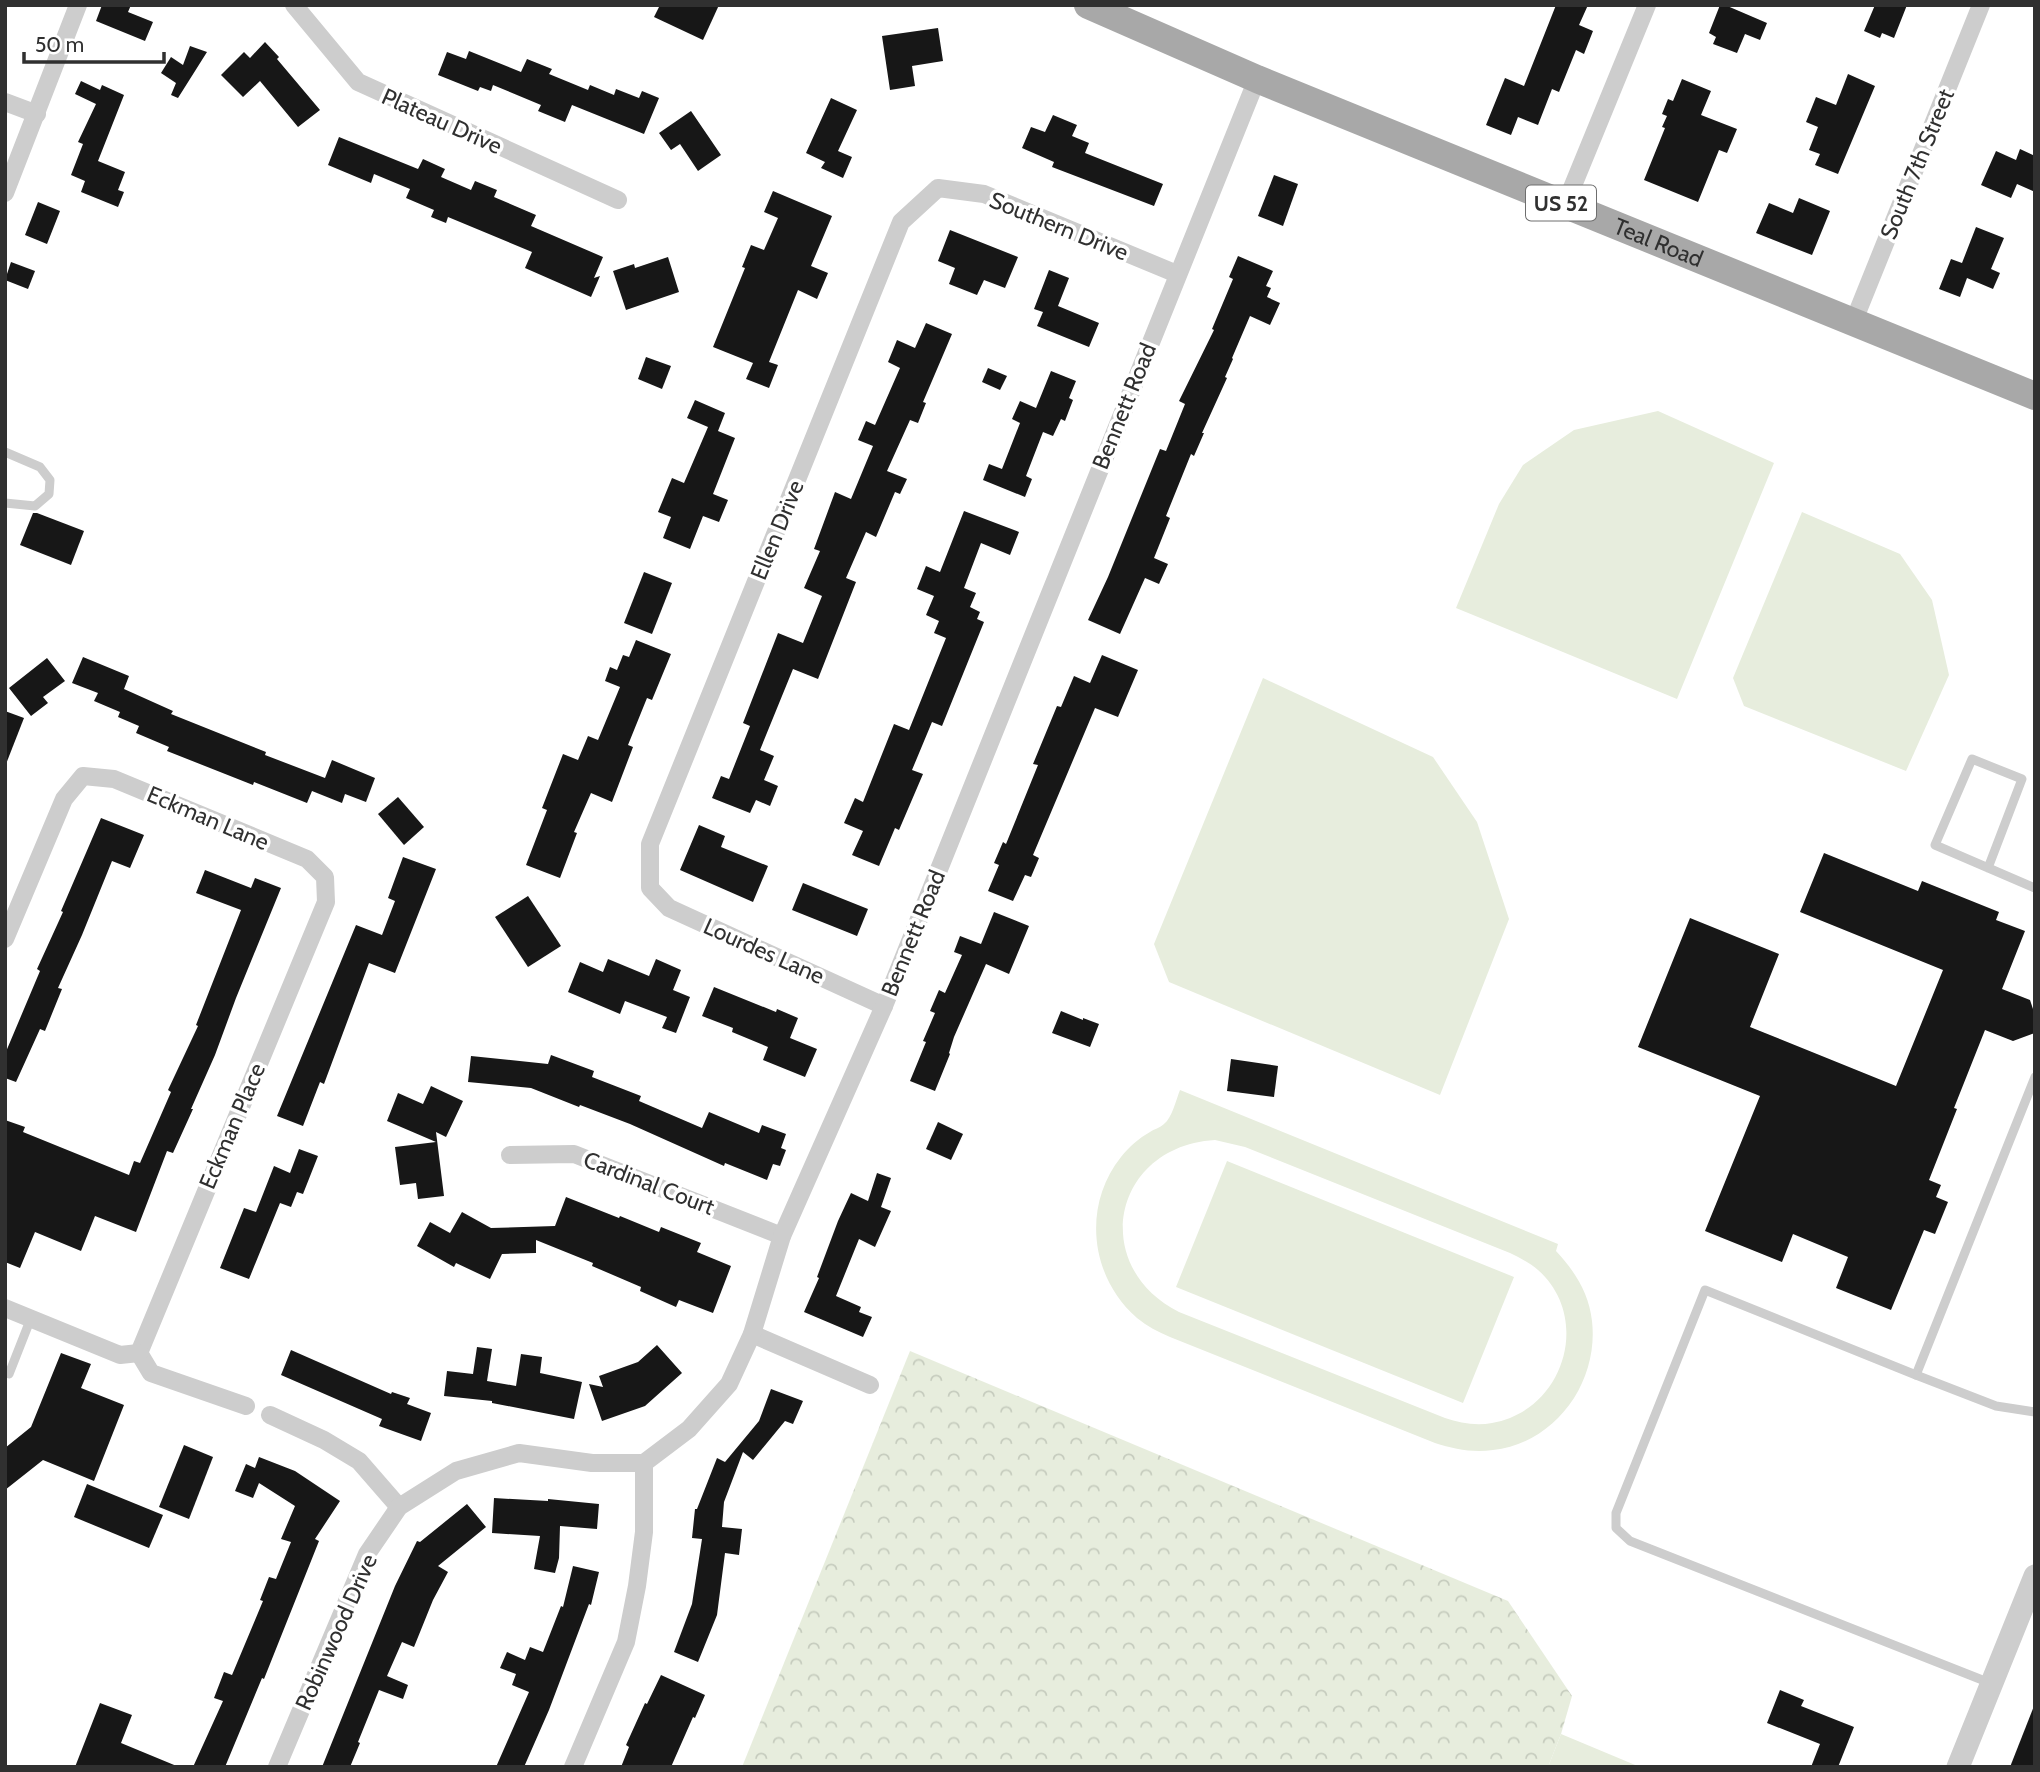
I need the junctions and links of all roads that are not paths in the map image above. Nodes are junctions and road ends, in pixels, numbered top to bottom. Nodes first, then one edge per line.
1 (78, 5) edge
2 (294, 5) edge
3 (1088, 5) edge
4 (1647, 5) edge
5 (1981, 5) edge
6 (1257, 79) junction
7 (5, 102) edge
8 (37, 114) junction
9 (938, 188) joint
10 (5, 193) edge
11 (618, 200) dead end
12 (1566, 205) junction
13 (1177, 274) junction
14 (1853, 323) junction
15 (2035, 396) edge
16 (5, 452) edge
17 (5, 503) edge
18 (1988, 868) junction
19 (325, 877) joint
20 (650, 888) joint
21 (2035, 888) edge
22 (5, 939) edge
23 (884, 1006) junction
24 (2035, 1077) edge
25 (510, 1155) dead end
26 (782, 1236) junction
27 (5, 1308) edge
28 (31, 1318) junction
29 (752, 1334) junction
30 (139, 1353) junction
31 (5, 1372) edge
32 (1916, 1375) junction
33 (870, 1385) dead end
34 (246, 1406) dead end
35 (2035, 1412) edge
36 (271, 1415) dead end
37 (644, 1462) junction
38 (399, 1507) junction
39 (2035, 1576) edge
40 (1991, 1684) junction
41 (277, 1767) edge
42 (573, 1767) edge
43 (1958, 1767) edge

1 - 8 street
2 - 11 street, Plateau Drive
3 - 6 main road, Teal Road / US 52
4 - 12 street
5 - 14 street, South 7th Street
6 - 12 main road, Teal Road / US 52
6 - 13 street, Bennett Road
7 - 8 street
8 - 10 street
9 - 13 street, Southern Drive
9 - 20 street, Ellen Drive
12 - 14 main road, Teal Road / US 52
13 - 23 street, Bennett Road
14 - 15 main road, Teal Road / US 52
16 - 17 lane
18 - 18 lane
18 - 21 lane
19 - 22 street, Eckman Lane
19 - 30 street, Eckman Place
20 - 23 street, Lourdes Lane
23 - 26 street, Bennett Road
24 - 32 lane
25 - 26 street, Cardinal Court
26 - 29 street, Bennett Road
27 - 28 street
28 - 30 street
28 - 31 lane
29 - 33 street
29 - 37 street, Bennett Road
30 - 34 street
32 - 35 lane
32 - 40 lane
36 - 38 street
37 - 38 street, Robinwood Drive
37 - 42 street
38 - 41 street, Robinwood Drive
39 - 40 street
40 - 43 street

